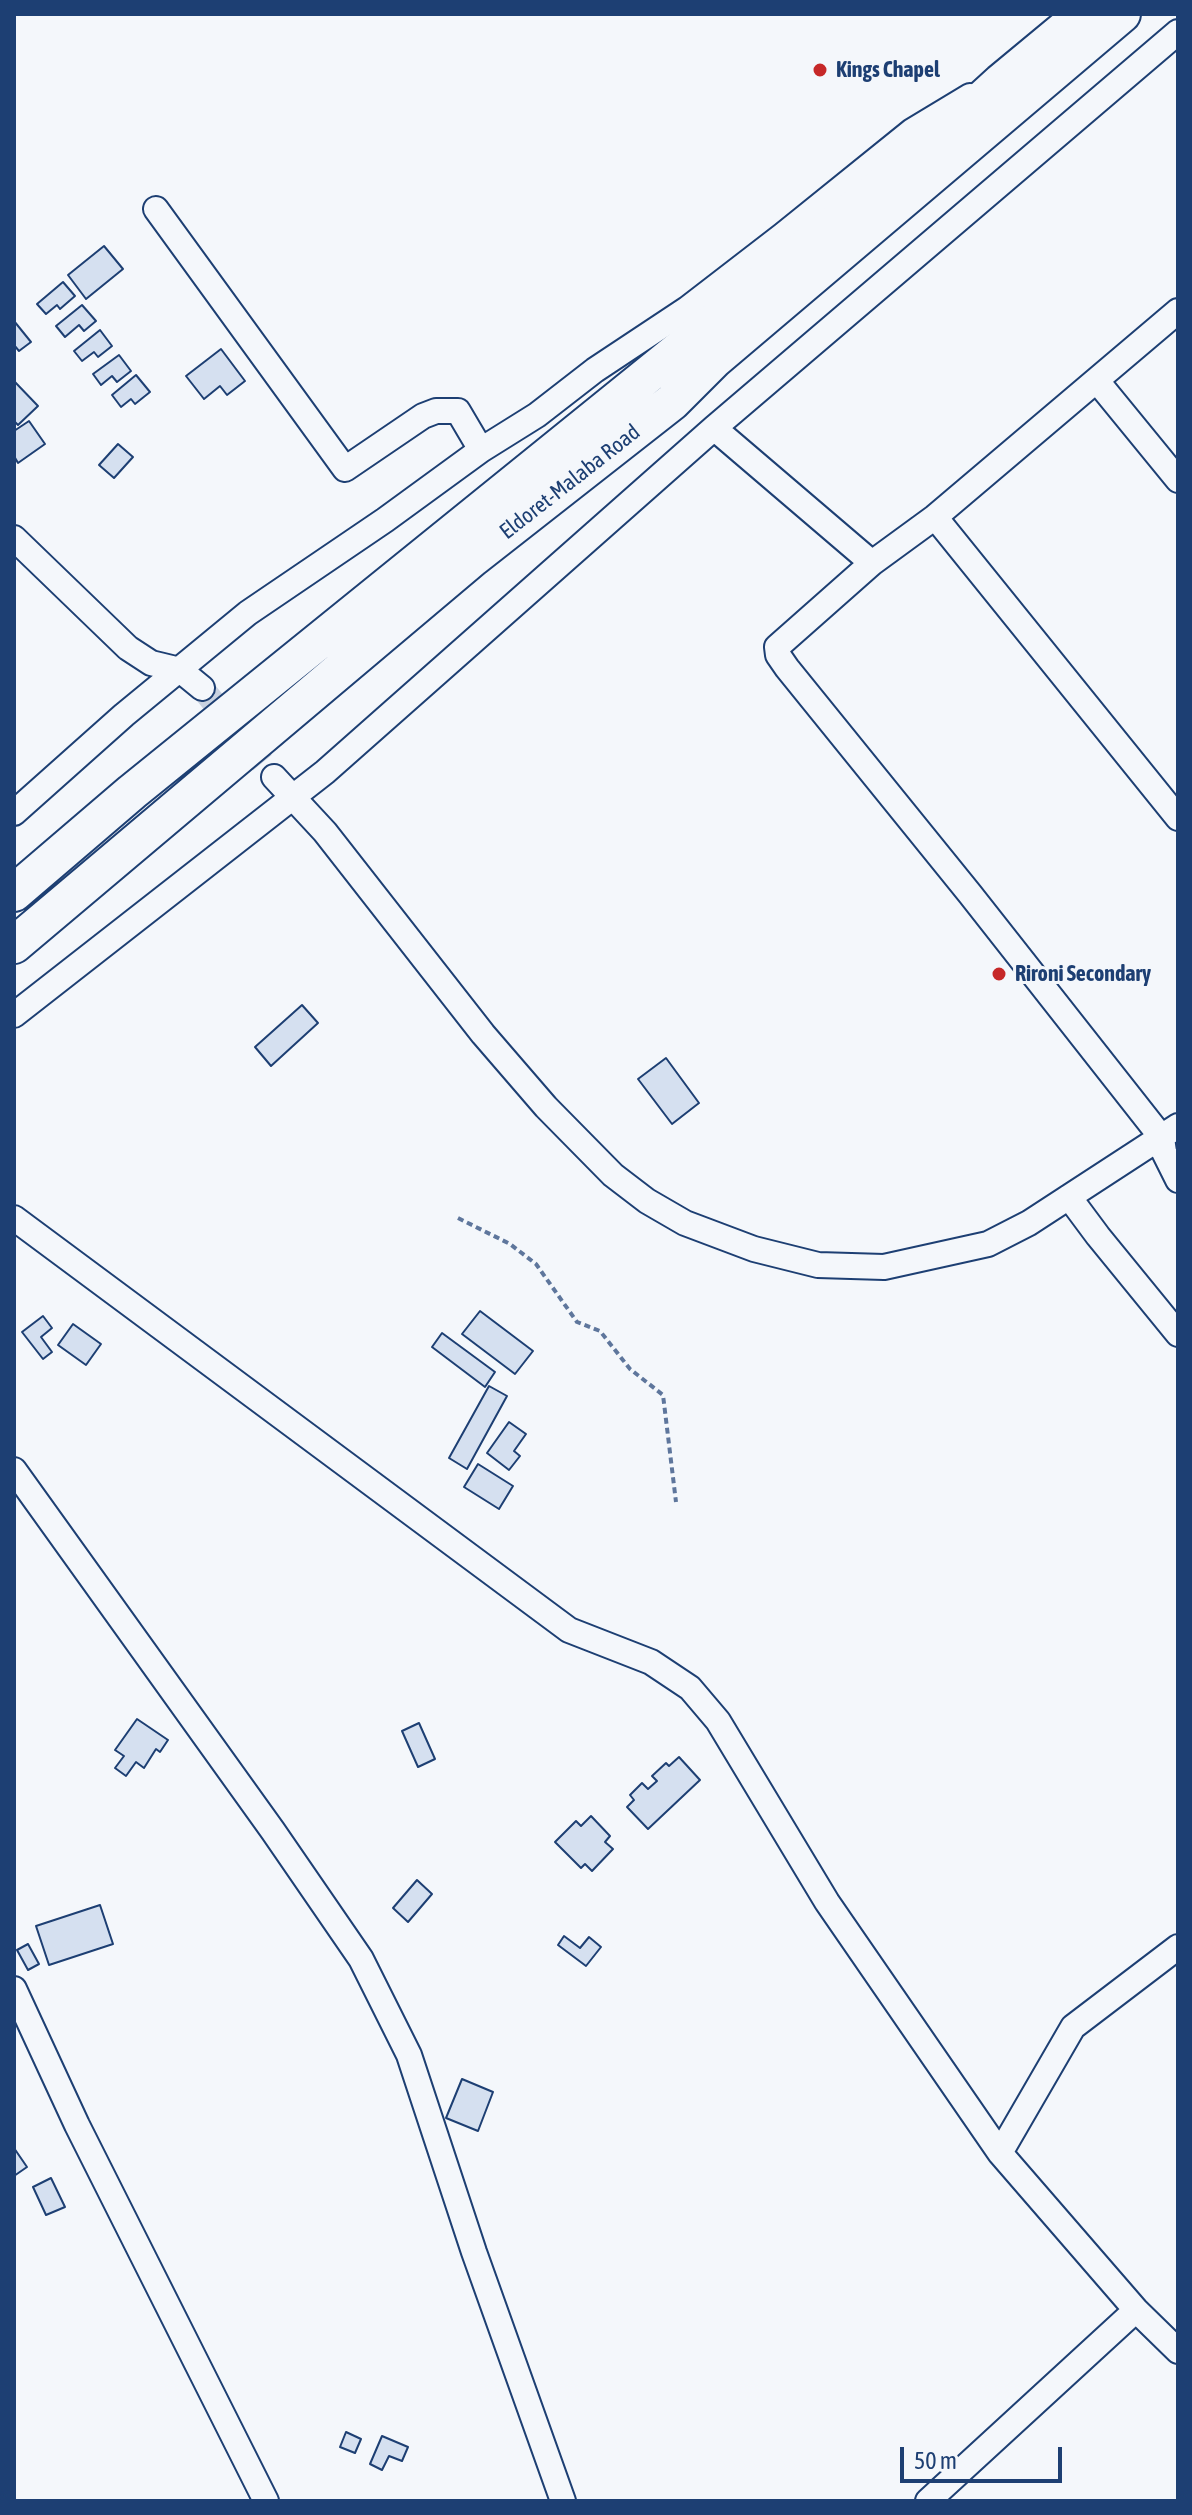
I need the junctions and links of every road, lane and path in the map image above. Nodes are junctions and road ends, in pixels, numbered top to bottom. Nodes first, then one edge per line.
1 (1064, 14) edge
2 (1083, 14) edge
3 (1122, 14) edge
4 (1178, 32) edge
5 (156, 209) dead end
6 (1178, 311) edge
7 (1097, 381) junction
8 (714, 428) junction
9 (481, 450) junction
10 (1178, 480) edge
11 (935, 517) junction
12 (14, 538) edge
13 (872, 563) junction
14 (180, 670) junction
15 (202, 688) tunnel mouth
16 (274, 777) tunnel mouth
17 (294, 797) junction
18 (14, 813) edge
19 (1178, 818) edge
20 (14, 893) edge
21 (14, 945) edge
22 (14, 1015) edge
23 (1170, 1132) edge
24 (1178, 1180) edge
25 (1069, 1197) junction
26 (14, 1218) edge
27 (458, 1218) dead end
28 (1178, 1334) edge
29 (14, 1470) edge
30 (676, 1502) dead end
31 (1178, 1947) edge
32 (14, 1989) edge
33 (1000, 2153) junction
34 (1136, 2310) junction
35 (1178, 2351) edge
36 (266, 2501) edge
37 (563, 2501) edge
38 (928, 2501) edge

1 - 9 street
2 - 20 highway, Eldoret-Malaba Road
3 - 21 highway, Eldoret-Malaba Road
4 - 8 street
5 - 9 street
6 - 7 street
7 - 10 street
7 - 11 street
8 - 13 street
8 - 17 street
9 - 14 street
11 - 13 street
11 - 19 street
12 - 14 street
13 - 23 street
14 - 15 street
14 - 18 street
16 - 17 street
17 - 22 street
17 - 25 street
23 - 24 street
23 - 25 street
25 - 28 street
26 - 33 street
27 - 30 path
29 - 37 street
31 - 33 street
32 - 36 street
33 - 34 street
34 - 35 street
34 - 38 street

